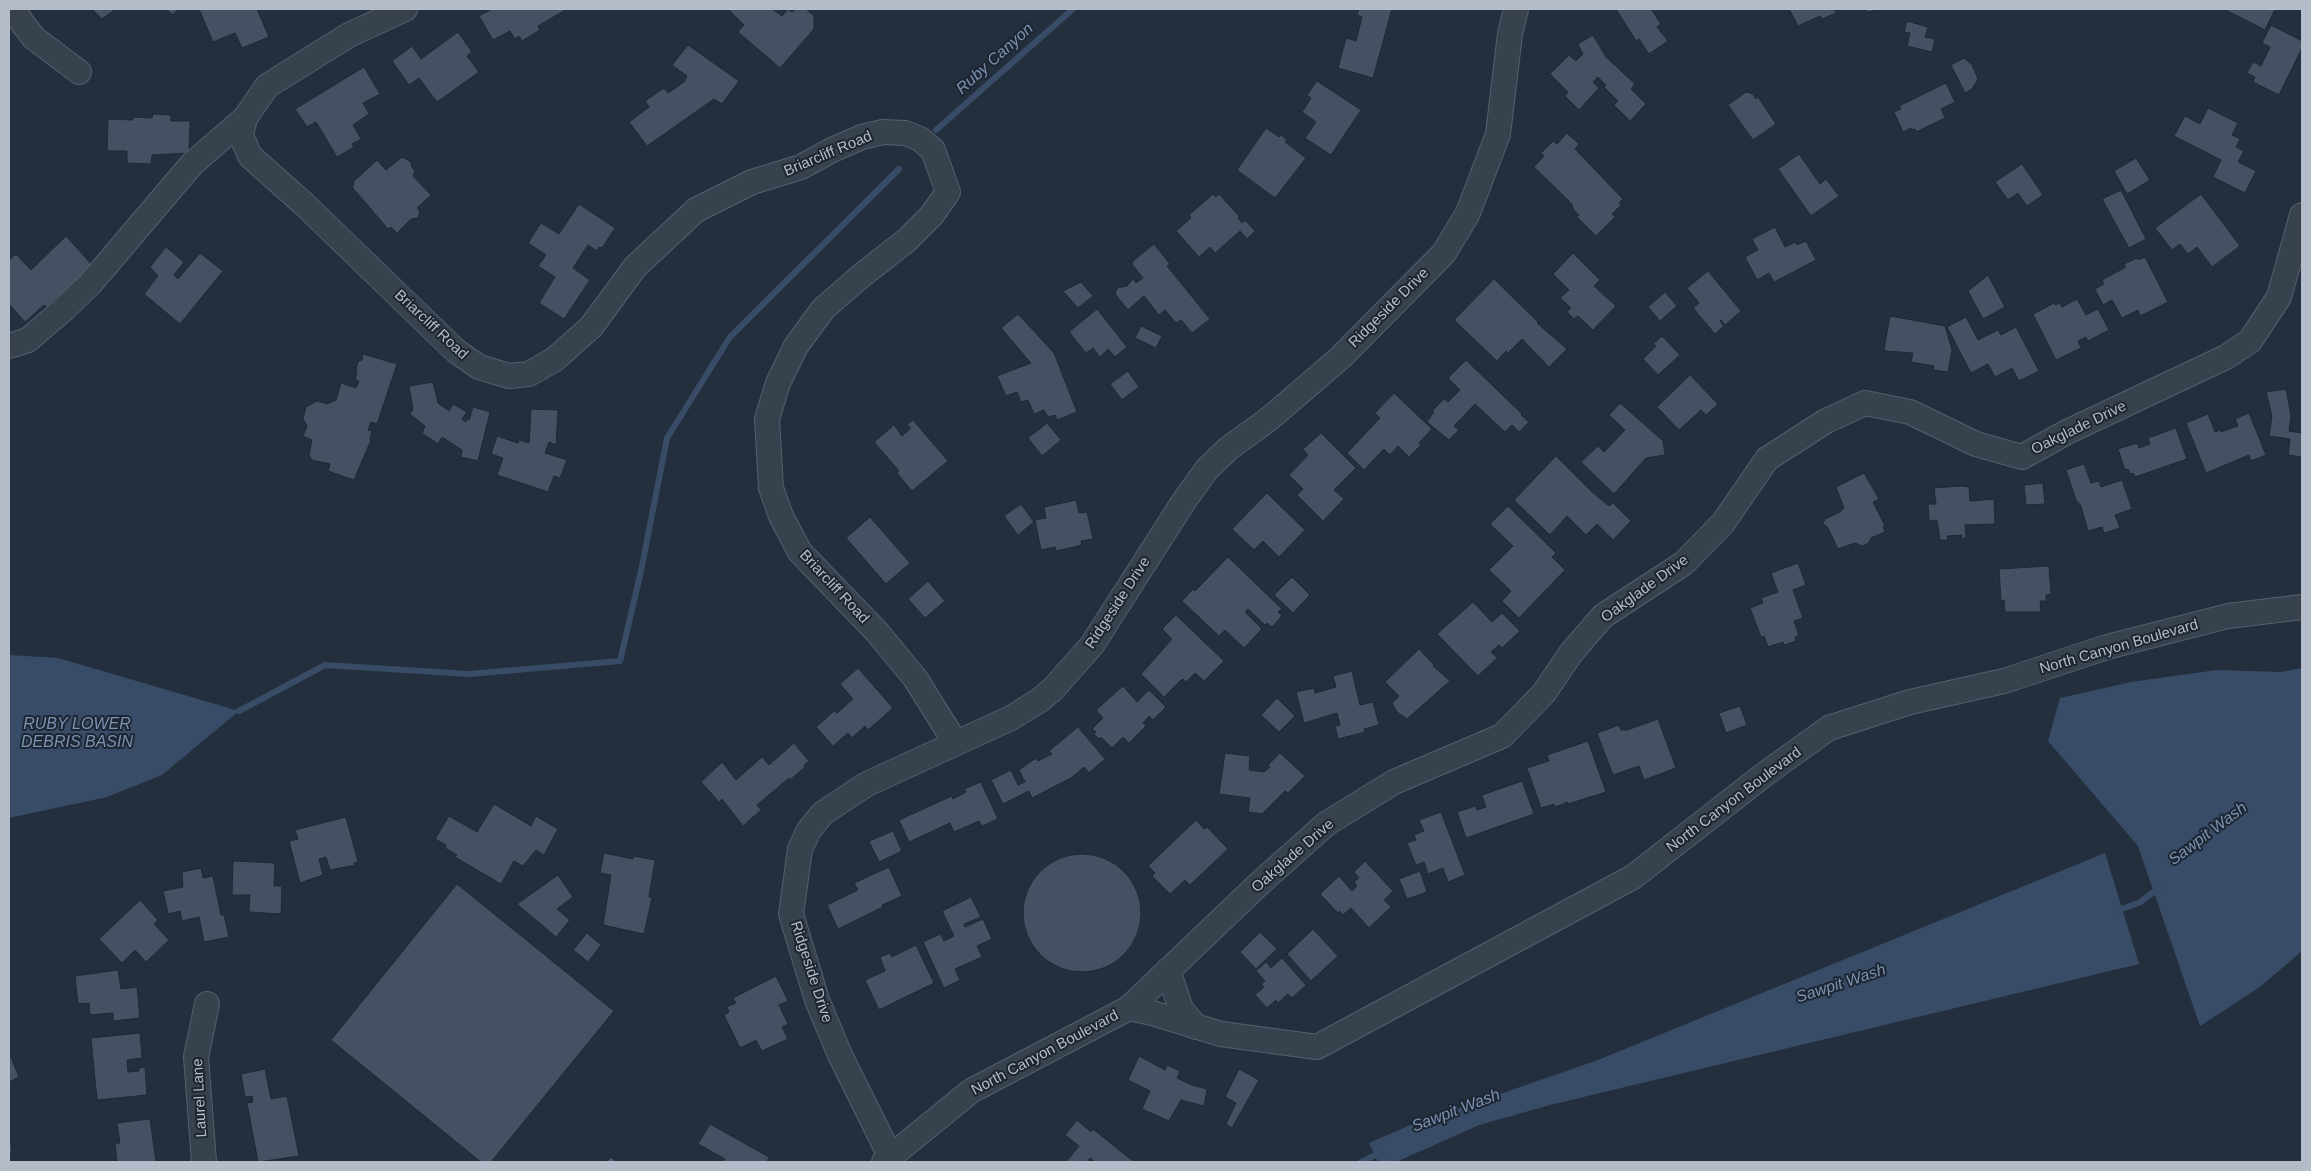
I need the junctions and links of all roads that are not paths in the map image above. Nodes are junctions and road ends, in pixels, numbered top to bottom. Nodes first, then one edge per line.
1 (405, 9) edge
2 (1516, 9) edge
3 (14, 19) edge
4 (79, 72) dead end
5 (245, 118) junction
6 (2302, 215) edge
7 (9, 346) edge
8 (2302, 606) edge
9 (955, 742) junction
10 (1168, 970) junction
11 (207, 1004) dead end
12 (1129, 1008) junction
13 (1196, 1027) junction
14 (887, 1159) edge
15 (204, 1162) edge

1 - 5 street
2 - 9 street, Ridgeside Drive
3 - 4 street
5 - 7 street
5 - 9 street, Briarcliff Road
6 - 10 street, Oakglade Drive
8 - 13 street, North Canyon Boulevard
9 - 14 street, Ridgeside Drive
10 - 12 street, Oakglade Drive
10 - 13 street
11 - 15 street, Laurel Lane
12 - 13 street, North Canyon Boulevard
12 - 14 street, North Canyon Boulevard

